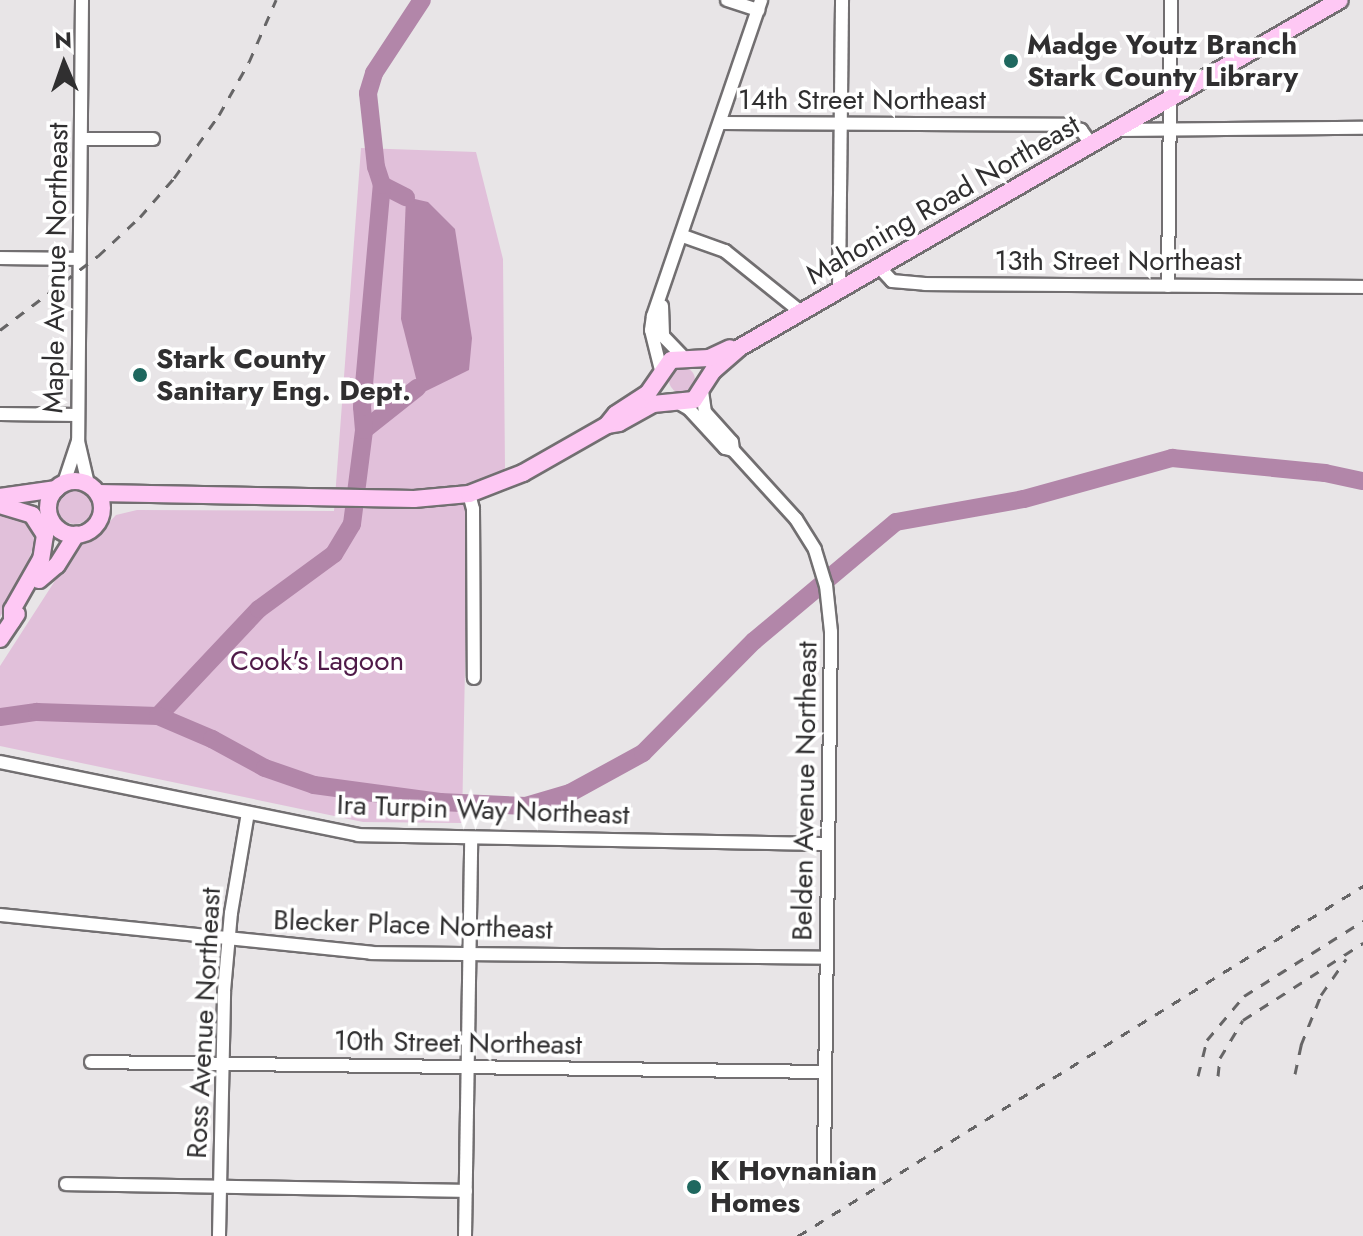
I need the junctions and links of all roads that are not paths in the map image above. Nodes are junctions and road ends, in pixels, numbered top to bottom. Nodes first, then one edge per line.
1 (82, 0) edge
2 (727, 0) edge
3 (1171, 0) edge
4 (1340, 0) edge
5 (840, 1) edge
6 (760, 5) edge
7 (1171, 99) junction
8 (721, 123) junction
9 (839, 125) junction
10 (1170, 127) junction
11 (1363, 128) edge
12 (1115, 130) junction
13 (81, 139) junction
14 (153, 139) dead end
15 (1091, 144) junction
16 (683, 236) junction
17 (0, 258) edge
18 (79, 259) junction
19 (879, 267) junction
20 (1168, 286) junction
21 (1363, 287) edge
22 (839, 290) junction
23 (661, 299) junction
24 (801, 312) junction
25 (739, 348) junction
26 (684, 358) junction
27 (660, 373) junction
28 (703, 388) junction
29 (677, 403) junction
30 (0, 414) edge
31 (78, 415) junction
32 (607, 425) junction
33 (78, 441) junction
34 (733, 450) junction
35 (60, 486) junction
36 (93, 489) junction
37 (469, 494) junction
38 (142, 496) junction
39 (3, 500) edge
40 (101, 514) junction
41 (53, 523) junction
42 (76, 535) junction
43 (39, 580) junction
44 (12, 621) junction
45 (0, 639) edge
46 (474, 678) dead end
47 (0, 762) edge
48 (248, 813) junction
49 (471, 838) junction
50 (828, 844) junction
51 (0, 915) edge
52 (228, 937) junction
53 (469, 953) junction
54 (826, 958) junction
55 (91, 1062) dead end
56 (221, 1064) junction
57 (468, 1067) junction
58 (824, 1072) junction
59 (824, 1164) dead end
60 (66, 1184) dead end
61 (221, 1187) junction
62 (466, 1191) junction
63 (219, 1236) edge
64 (465, 1236) edge

1 - 13 street, Maple Avenue Northeast
2 - 6 street
3 - 7 street
4 - 7 main road, Mahoning Road Northeast
5 - 9 street
6 - 8 street
7 - 10 street
7 - 12 main road, Mahoning Road Northeast
8 - 9 street, 14th Street Northeast
8 - 16 street
9 - 15 street, 14th Street Northeast
9 - 22 street
10 - 11 street
10 - 12 street
10 - 20 street
12 - 15 main road, Mahoning Road Northeast
13 - 14 street
13 - 18 street, Maple Avenue Northeast
15 - 19 main road, Mahoning Road Northeast
16 - 23 street
16 - 24 street
17 - 18 street
18 - 31 street, Maple Avenue Northeast
19 - 20 street, 13th Street Northeast
19 - 22 main road, Mahoning Road Northeast
20 - 21 street, 13th Street Northeast
22 - 24 main road, Mahoning Road Northeast
23 - 26 street
23 - 27 street
24 - 25 main road, Mahoning Road Northeast
25 - 26 main road, Mahoning Road Northeast
25 - 28 main road, Mahoning Road Northeast
26 - 27 main road
26 - 28 main road
27 - 29 main road
27 - 32 main road
28 - 29 main road
28 - 34 street, Belden Avenue Northeast
29 - 32 main road
29 - 34 street, Belden Avenue Northeast
30 - 31 street
31 - 33 street, Maple Avenue Northeast
32 - 37 main road
33 - 35 street, Maple Avenue Northeast
33 - 36 street, Maple Avenue Northeast
34 - 50 street, Belden Avenue Northeast
35 - 36 main road
35 - 39 main road
35 - 41 main road
36 - 38 main road
36 - 40 main road
37 - 38 main road
37 - 46 street
38 - 40 main road
39 - 41 main road
39 - 44 main road
40 - 42 main road
41 - 42 main road
41 - 43 main road
42 - 43 main road
43 - 44 main road
44 - 45 main road
47 - 48 street, Ira Turpin Way Northeast
48 - 49 street, Ira Turpin Way Northeast
48 - 52 street, Ross Avenue Northeast
49 - 50 street, Ira Turpin Way Northeast
49 - 53 street
50 - 54 street, Belden Avenue Northeast
51 - 52 street, Blecker Place Northeast
52 - 53 street, Blecker Place Northeast
52 - 56 street, Ross Avenue Northeast
53 - 54 street, Blecker Place Northeast
53 - 57 street
54 - 58 street, Belden Avenue Northeast
55 - 56 street, 10th Street Northeast
56 - 57 street, 10th Street Northeast
56 - 61 street, Ross Avenue Northeast
57 - 58 street, 10th Street Northeast
57 - 62 street
58 - 59 street, Belden Avenue Northeast
60 - 61 street
61 - 62 street
61 - 63 street, Ross Avenue Northeast
62 - 64 street

